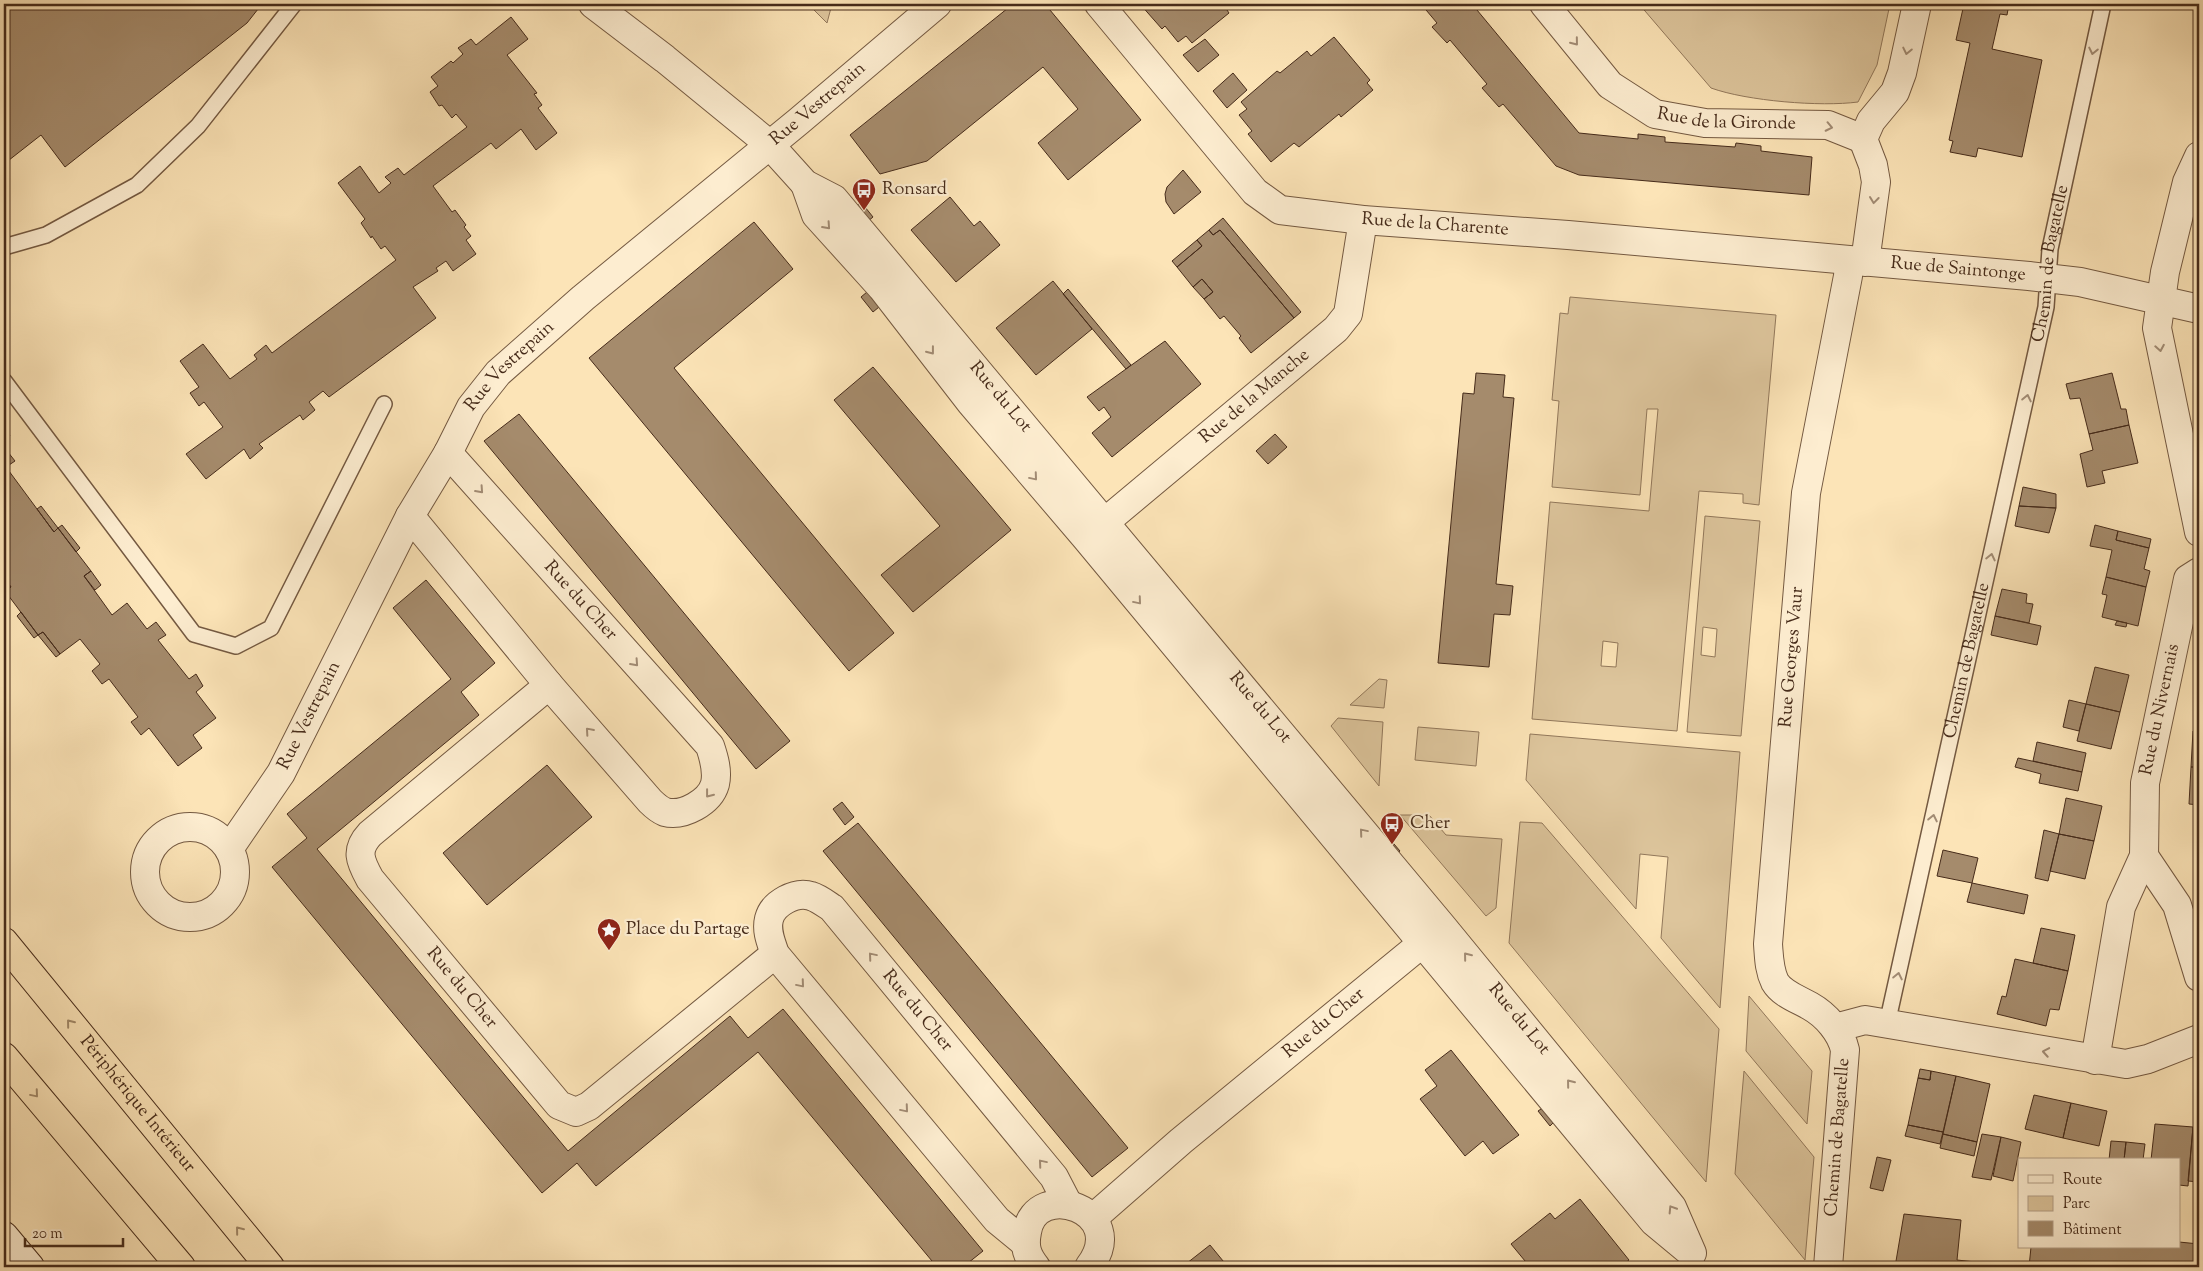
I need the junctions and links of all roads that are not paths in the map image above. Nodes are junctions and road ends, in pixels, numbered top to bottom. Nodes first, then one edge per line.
1 (294, 4) edge
2 (593, 4) edge
3 (937, 4) edge
4 (1099, 4) edge
5 (1544, 4) edge
6 (1917, 4) edge
7 (2103, 4) edge
8 (1863, 139) junction
9 (769, 144) junction
10 (2199, 156) edge
11 (1363, 220) junction
12 (4, 247) edge
13 (1857, 261) junction
14 (2048, 278) junction
15 (2162, 300) junction
16 (2199, 308) edge
17 (4, 381) edge
18 (384, 404) dead end
19 (448, 453) junction
20 (410, 516) junction
21 (1096, 530) junction
22 (2199, 532) edge
23 (2199, 572) edge
24 (549, 685) junction
25 (229, 849) dead end
26 (2144, 856) junction
27 (1432, 934) junction
28 (4, 942) edge
29 (775, 954) junction
30 (2199, 977) edge
31 (1888, 1024) junction
32 (1835, 1028) junction
33 (2199, 1039) edge
34 (4, 1057) edge
35 (2094, 1060) junction
36 (1068, 1204) junction
37 (1093, 1218) junction
38 (4, 1236) edge
39 (1031, 1255) edge
40 (1698, 1260) edge
41 (1095, 1264) edge
42 (30, 1267) edge
43 (181, 1267) edge
44 (270, 1267) edge
45 (1828, 1267) edge

1 - 12 lane
2 - 9 street, Rue du Lot
3 - 9 street, Rue Vestrepain
4 - 11 street, Rue de la Charente
5 -> 8 street, Rue de la Gironde
6 -> 8 street
7 -> 14 lane, Chemin de Bagatelle
8 -> 13 street, Rue Georges Vaur
9 - 19 street, Rue Vestrepain
9 - 21 street, Rue du Lot
10 - 15 street
11 - 13 street, Rue de la Charente
11 - 21 street, Rue de la Manche
13 - 14 street, Rue de Saintonge
13 - 32 street, Rue Georges Vaur
14 - 15 street, Rue de Saintonge
31 -> 14 lane, Chemin de Bagatelle
15 - 16 street, Rue de Saintonge
15 -> 22 street
17 - 18 lane
19 - 20 street, Rue Vestrepain
19 -> 24 street, Rue du Cher
20 - 24 street, Rue du Cher
20 - 25 street, Rue Vestrepain
21 - 27 street, Rue du Lot
23 - 26 street, Rue du Nivernais
24 - 29 street, Rue du Cher
26 - 30 street
26 - 35 street, Rue du Nivernais
27 - 37 street, Rue du Cher
27 - 40 street, Rue du Lot
44 -> 28 highway, Périphérique Intérieur
36 -> 29 street, Rue du Cher
29 -> 39 street, Rue du Cher
31 - 32 street
35 -> 31 street
32 - 45 street, Chemin de Bagatelle
33 - 35 street
34 -> 43 highway
36 - 37 street
36 - 39 street, Rue du Cher
37 - 41 street
38 - 42 street

